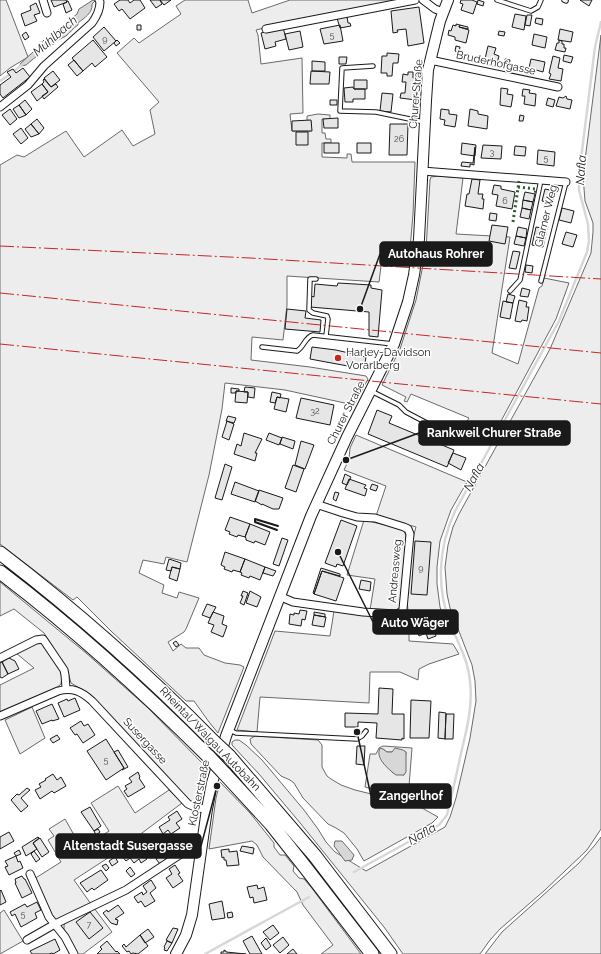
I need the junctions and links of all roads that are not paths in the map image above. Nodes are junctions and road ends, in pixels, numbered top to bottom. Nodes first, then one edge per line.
1 (43, 0) edge
2 (415, 0) edge
3 (423, 0) edge
4 (448, 0) edge
5 (497, 0) edge
6 (541, 0) edge
7 (100, 1) edge
8 (444, 12) junction
9 (46, 13) dead end
10 (266, 29) dead end
11 (430, 60) junction
12 (373, 66) dead end
13 (558, 88) dead end
14 (0, 108) edge
15 (425, 122) junction
16 (422, 171) junction
17 (541, 180) junction
18 (566, 182) joint
19 (316, 280) dead end
20 (541, 280) dead end
21 (510, 291) dead end
22 (326, 336) junction
23 (394, 344) junction
24 (262, 347) dead end
25 (370, 391) junction
26 (458, 440) dead end
27 (316, 504) junction
28 (0, 553) edge
29 (0, 572) edge
30 (279, 596) junction
31 (0, 658) edge
32 (66, 688) junction
33 (0, 716) edge
34 (228, 730) junction
35 (366, 731) dead end
36 (218, 752) junction
37 (206, 809) junction
38 (202, 847) junction
39 (30, 874) dead end
40 (55, 924) junction
41 (27, 940) dead end
42 (74, 954) edge
43 (176, 954) edge
44 (372, 954) edge
45 (390, 954) edge

1 - 9 street
2 - 10 street
3 - 8 street
4 - 8 main road, Churer Straße
5 - 6 lane
7 - 14 street
8 - 11 main road, Churer Straße
11 - 13 street, Bruderhofgasse
11 - 15 main road, Churer Straße
12 - 15 lane
15 - 16 main road, Churer Straße
16 - 17 street, Glarner Weg
16 - 23 main road, Churer Straße
17 - 18 street, Glarner Weg
17 - 21 lane, Glarner Weg
18 - 20 lane, Glarner Weg
19 - 22 lane
22 - 23 lane
22 - 24 lane
23 - 25 main road, Churer Straße
25 - 26 lane
25 - 27 main road, Churer Straße
27 - 30 main road, Churer Straße
27 - 30 street, Andreasweg
28 - 36 highway, Rheintal/Walgau Autobahn
29 - 36 highway, Rheintal/Walgau Autobahn
30 - 34 main road, Churer Straße
31 - 32 street
32 - 33 street
32 - 37 street, Susergasse
34 - 35 lane
34 - 36 main road, Churer Straße
36 - 37 main road, Klosterstraße
36 - 44 highway, Rheintal/Walgau Autobahn, bridge
36 - 45 highway, Rheintal/Walgau Autobahn
37 - 38 main road, Klosterstraße
38 - 40 street
38 - 43 main road, Klosterstraße
39 - 40 street
40 - 41 street
40 - 42 street

